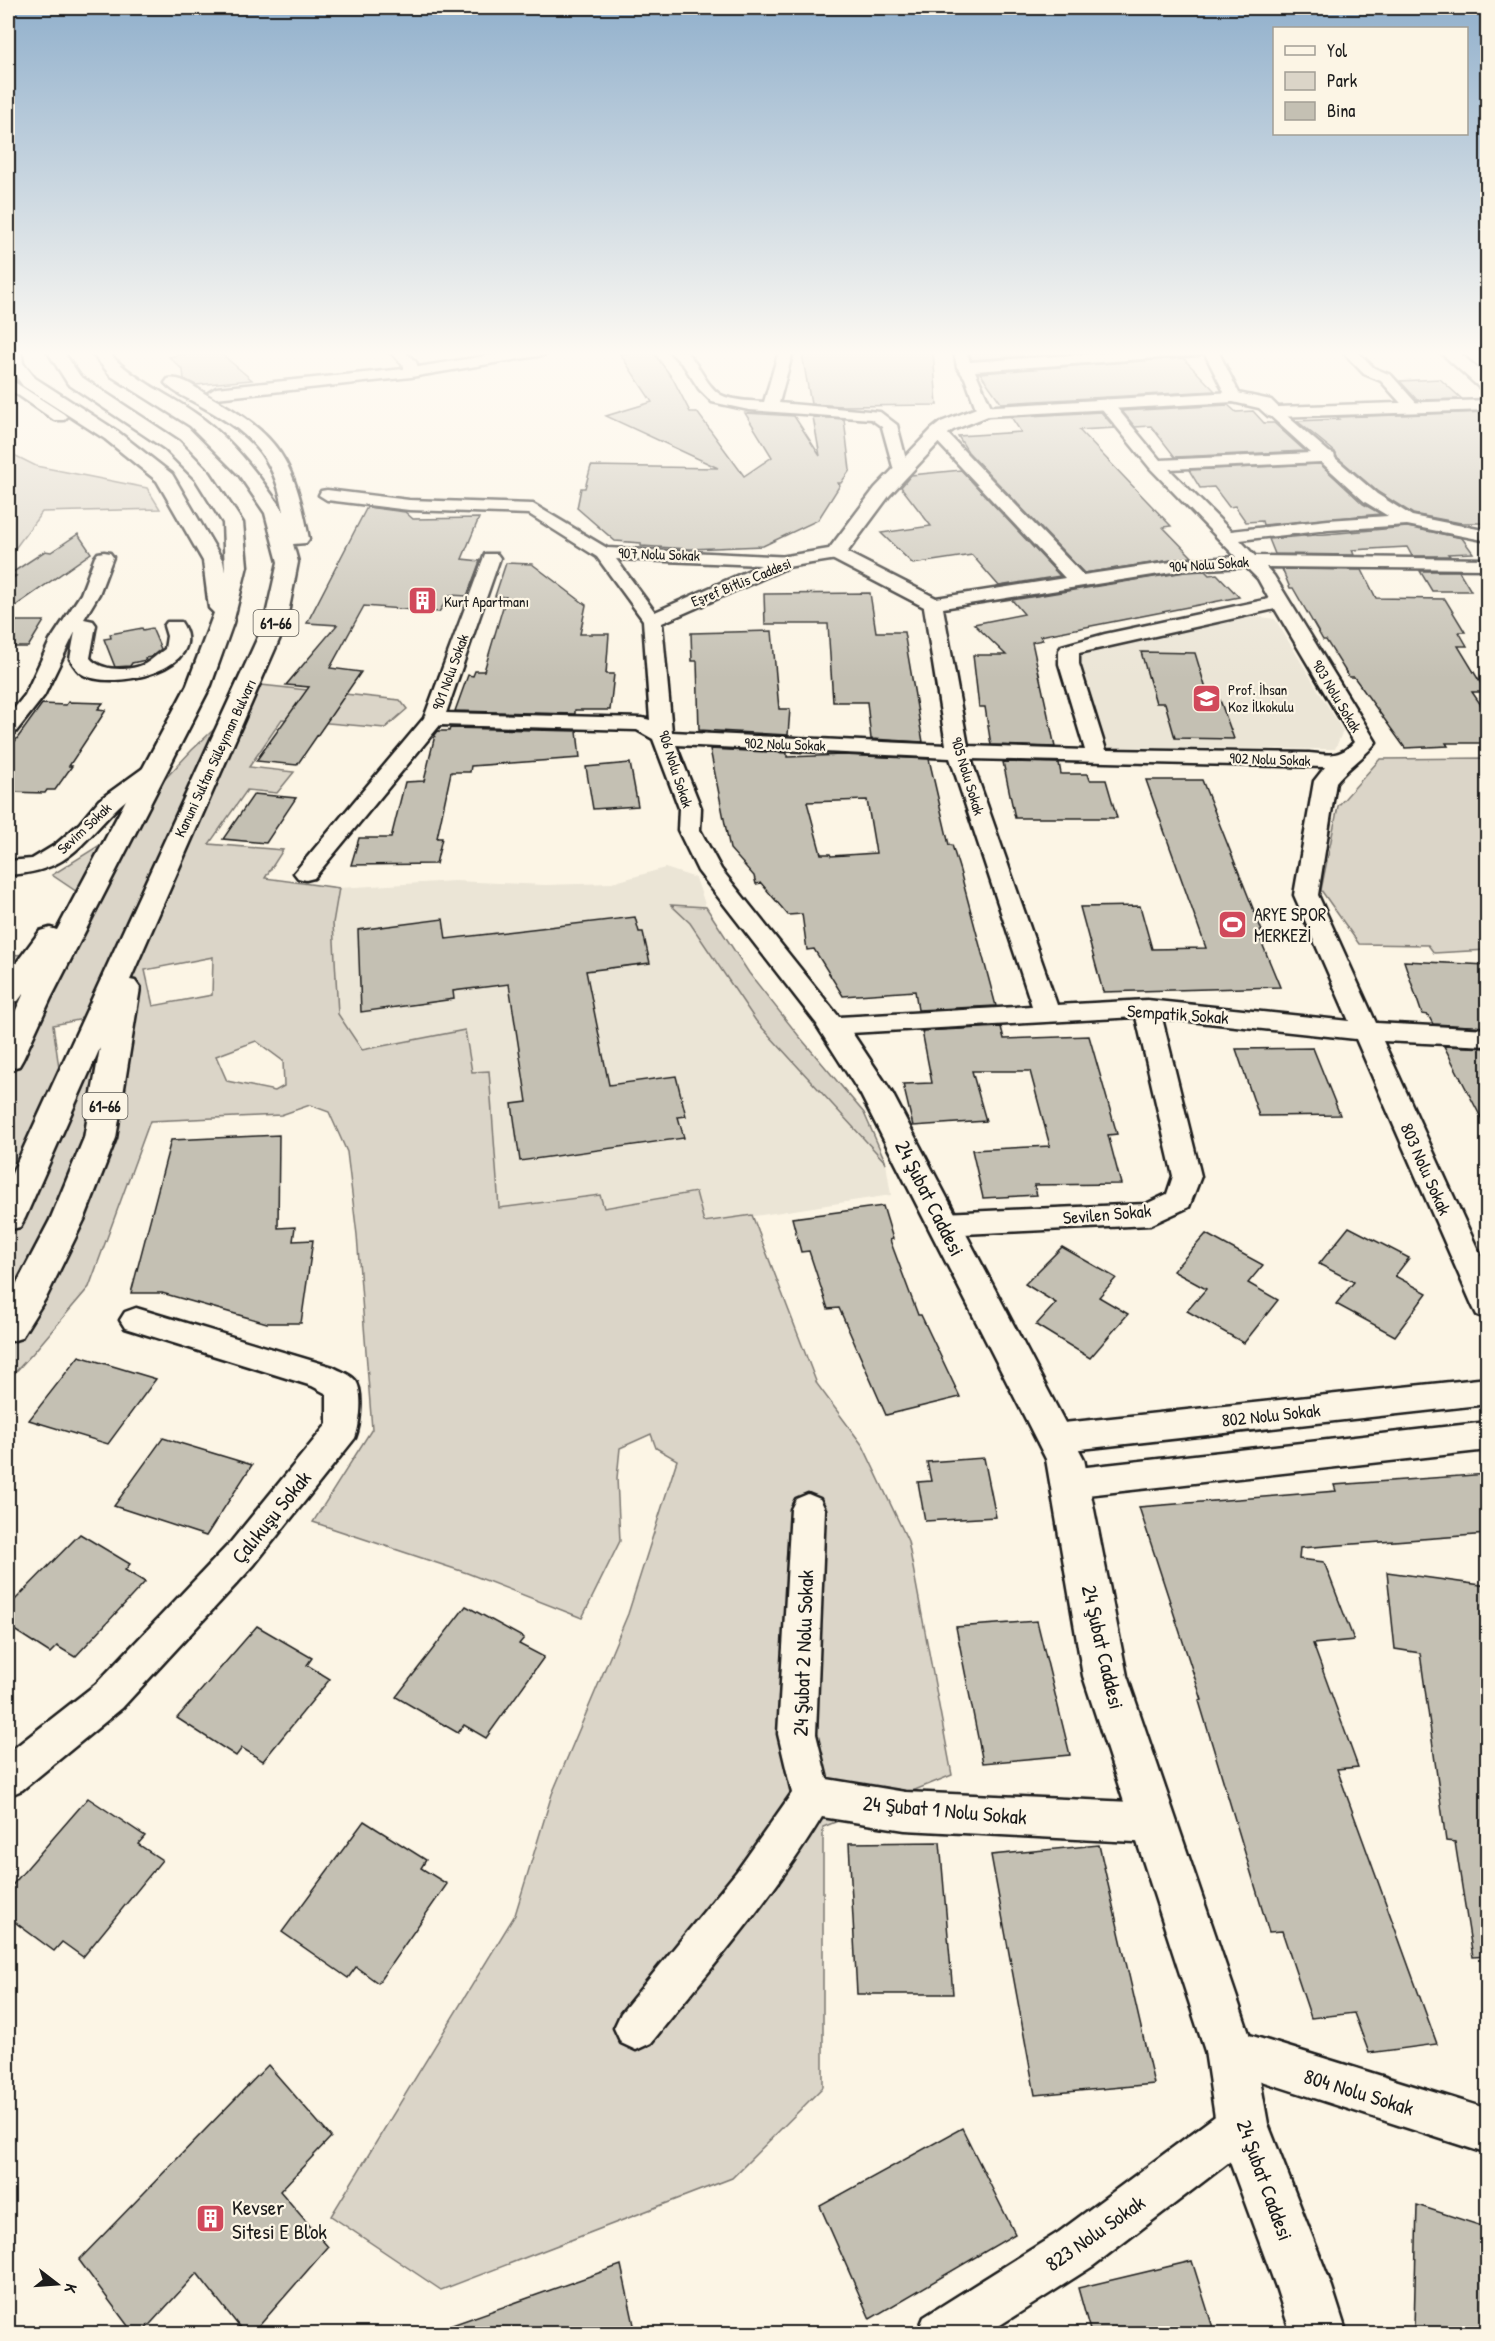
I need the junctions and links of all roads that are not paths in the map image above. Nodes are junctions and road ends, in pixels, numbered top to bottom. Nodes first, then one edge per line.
1 (143, 460) edge
2 (187, 460) edge
3 (234, 460) edge
4 (276, 460) edge
5 (898, 460) edge
6 (911, 460) edge
7 (964, 460) edge
8 (1152, 460) edge
9 (1258, 460) edge
10 (1331, 460) edge
11 (1156, 465) junction
12 (901, 471) junction
13 (327, 495) dead end
14 (1407, 520) junction
15 (1226, 537) junction
16 (1485, 537) edge
17 (603, 553) junction
18 (836, 554) junction
19 (104, 557) dead end
20 (491, 558) dead end
21 (787, 561) junction
22 (1251, 561) junction
23 (1488, 564) edge
24 (1079, 582) junction
25 (1281, 602) junction
26 (933, 604) junction
27 (652, 620) junction
28 (72, 623) junction
29 (222, 623) junction
30 (174, 626) dead end
31 (248, 687) junction
32 (434, 719) junction
33 (8, 729) edge
34 (662, 736) junction
35 (958, 751) junction
36 (1097, 755) junction
37 (1340, 763) junction
38 (154, 771) junction
39 (107, 865) junction
40 (8, 868) edge
41 (164, 870) junction
42 (306, 873) dead end
43 (8, 994) edge
44 (1148, 1008) junction
45 (1047, 1012) junction
46 (832, 1026) junction
47 (1364, 1031) junction
48 (1488, 1038) edge
49 (8, 1059) edge
50 (8, 1218) edge
51 (944, 1224) junction
52 (1488, 1307) edge
53 (136, 1320) dead end
54 (8, 1328) edge
55 (1488, 1391) edge
56 (1488, 1436) edge
57 (1054, 1438) junction
58 (1069, 1483) junction
59 (808, 1509) dead end
60 (8, 1777) edge
61 (812, 1796) junction
62 (1154, 1823) junction
63 (636, 2028) dead end
64 (1230, 2051) junction
65 (1242, 2124) junction
66 (1488, 2132) edge
67 (941, 2334) edge
68 (1319, 2334) edge

1 - 29 main road
2 - 29 main road
3 - 31 main road, Kanuni Sultan Süleyman Bulvarı / 61-66
4 - 31 main road, 61-66
5 - 12 street
6 - 12 main road
7 - 24 street
8 - 11 street, 903 Nolu Sokak
9 - 11 street
10 - 14 street
11 - 15 street, 903 Nolu Sokak
12 - 18 main road
13 - 17 street, 907 Nolu Sokak
14 - 15 street
14 - 16 street
15 - 22 street, 903 Nolu Sokak
17 - 21 street, 907 Nolu Sokak
17 - 27 street
18 - 21 main road, Eşref Bitlis Caddesi
18 - 26 street
19 - 28 street
20 - 32 street, 901 Nolu Sokak
21 - 27 street, Eşref Bitlis Caddesi
22 - 23 street, 904 Nolu Sokak
22 - 24 street, 904 Nolu Sokak
22 - 25 street, 903 Nolu Sokak
24 - 26 street, 904 Nolu Sokak
25 - 36 street
25 - 37 street, 903 Nolu Sokak
26 - 35 street, 905 Nolu Sokak
27 - 34 street, 906 Nolu Sokak
28 - 30 street
28 - 33 street
29 - 38 main road
31 - 41 main road, Kanuni Sultan Süleyman Bulvarı / 61-66
32 - 34 street, 902 Nolu Sokak
32 - 42 street
34 - 35 street, 902 Nolu Sokak
34 - 46 street, 906 Nolu Sokak
35 - 36 street, 902 Nolu Sokak
35 - 45 street, 905 Nolu Sokak
36 - 37 street, 902 Nolu Sokak
37 - 47 street, 903 Nolu Sokak
38 - 39 main road
38 - 40 street, Sevim Sokak
39 - 43 main road
39 - 49 main road
41 - 50 main road, Kanuni Sultan Süleyman Bulvarı / 61-66
41 - 54 main road, 61-66
44 - 45 street, Sempatik Sokak
44 - 47 street, Sempatik Sokak
44 - 51 street, Sevilen Sokak
45 - 46 street, Sempatik Sokak
46 - 51 main road, 24 Şubat Caddesi
47 - 48 street, Sempatik Sokak
47 - 52 street, 803 Nolu Sokak
51 - 57 main road, 24 Şubat Caddesi
53 - 60 street, Çalıkuşu Sokak
55 - 57 street, 802 Nolu Sokak
56 - 58 street
57 - 58 main road, 24 Şubat Caddesi
58 - 62 main road, 24 Şubat Caddesi
59 - 61 street, 24 Şubat 2 Nolu Sokak
61 - 62 street, 24 Şubat 1 Nolu Sokak
61 - 63 street
62 - 64 main road, 24 Şubat Caddesi
64 - 65 main road, 24 Şubat Caddesi
64 - 66 street, 804 Nolu Sokak
65 - 67 street, 823 Nolu Sokak
65 - 68 main road, 24 Şubat Caddesi

